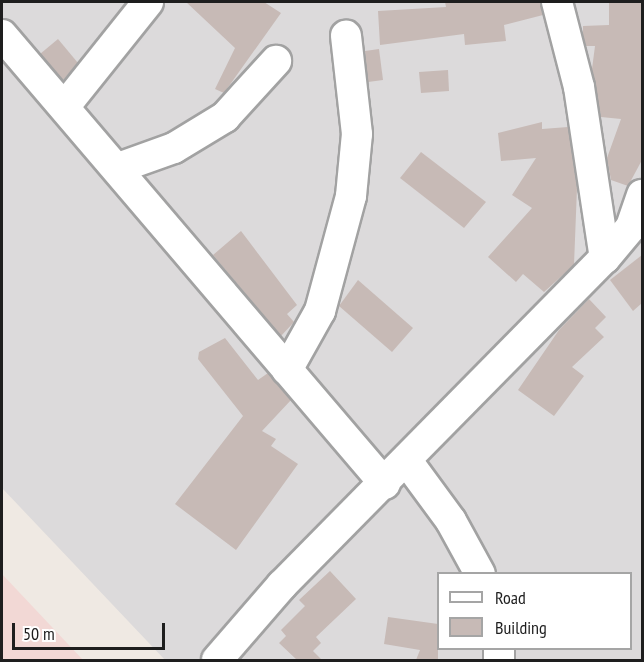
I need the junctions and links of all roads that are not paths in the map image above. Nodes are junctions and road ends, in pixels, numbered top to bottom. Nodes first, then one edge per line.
1 (148, 2) edge
2 (557, 2) edge
3 (2, 35) edge
4 (346, 36) dead end
5 (276, 61) dead end
6 (65, 106) junction
7 (118, 168) junction
8 (642, 195) edge
9 (637, 227) edge
10 (605, 258) junction
11 (287, 370) junction
12 (407, 461) junction
13 (385, 484) junction
14 (479, 572) edge
15 (217, 660) edge

1 - 6 street
2 - 10 street
3 - 6 street
4 - 11 street
5 - 7 street
6 - 7 street
7 - 11 street
8 - 9 street
9 - 10 street
10 - 12 street
11 - 13 street
12 - 13 street
12 - 14 street
13 - 15 street

